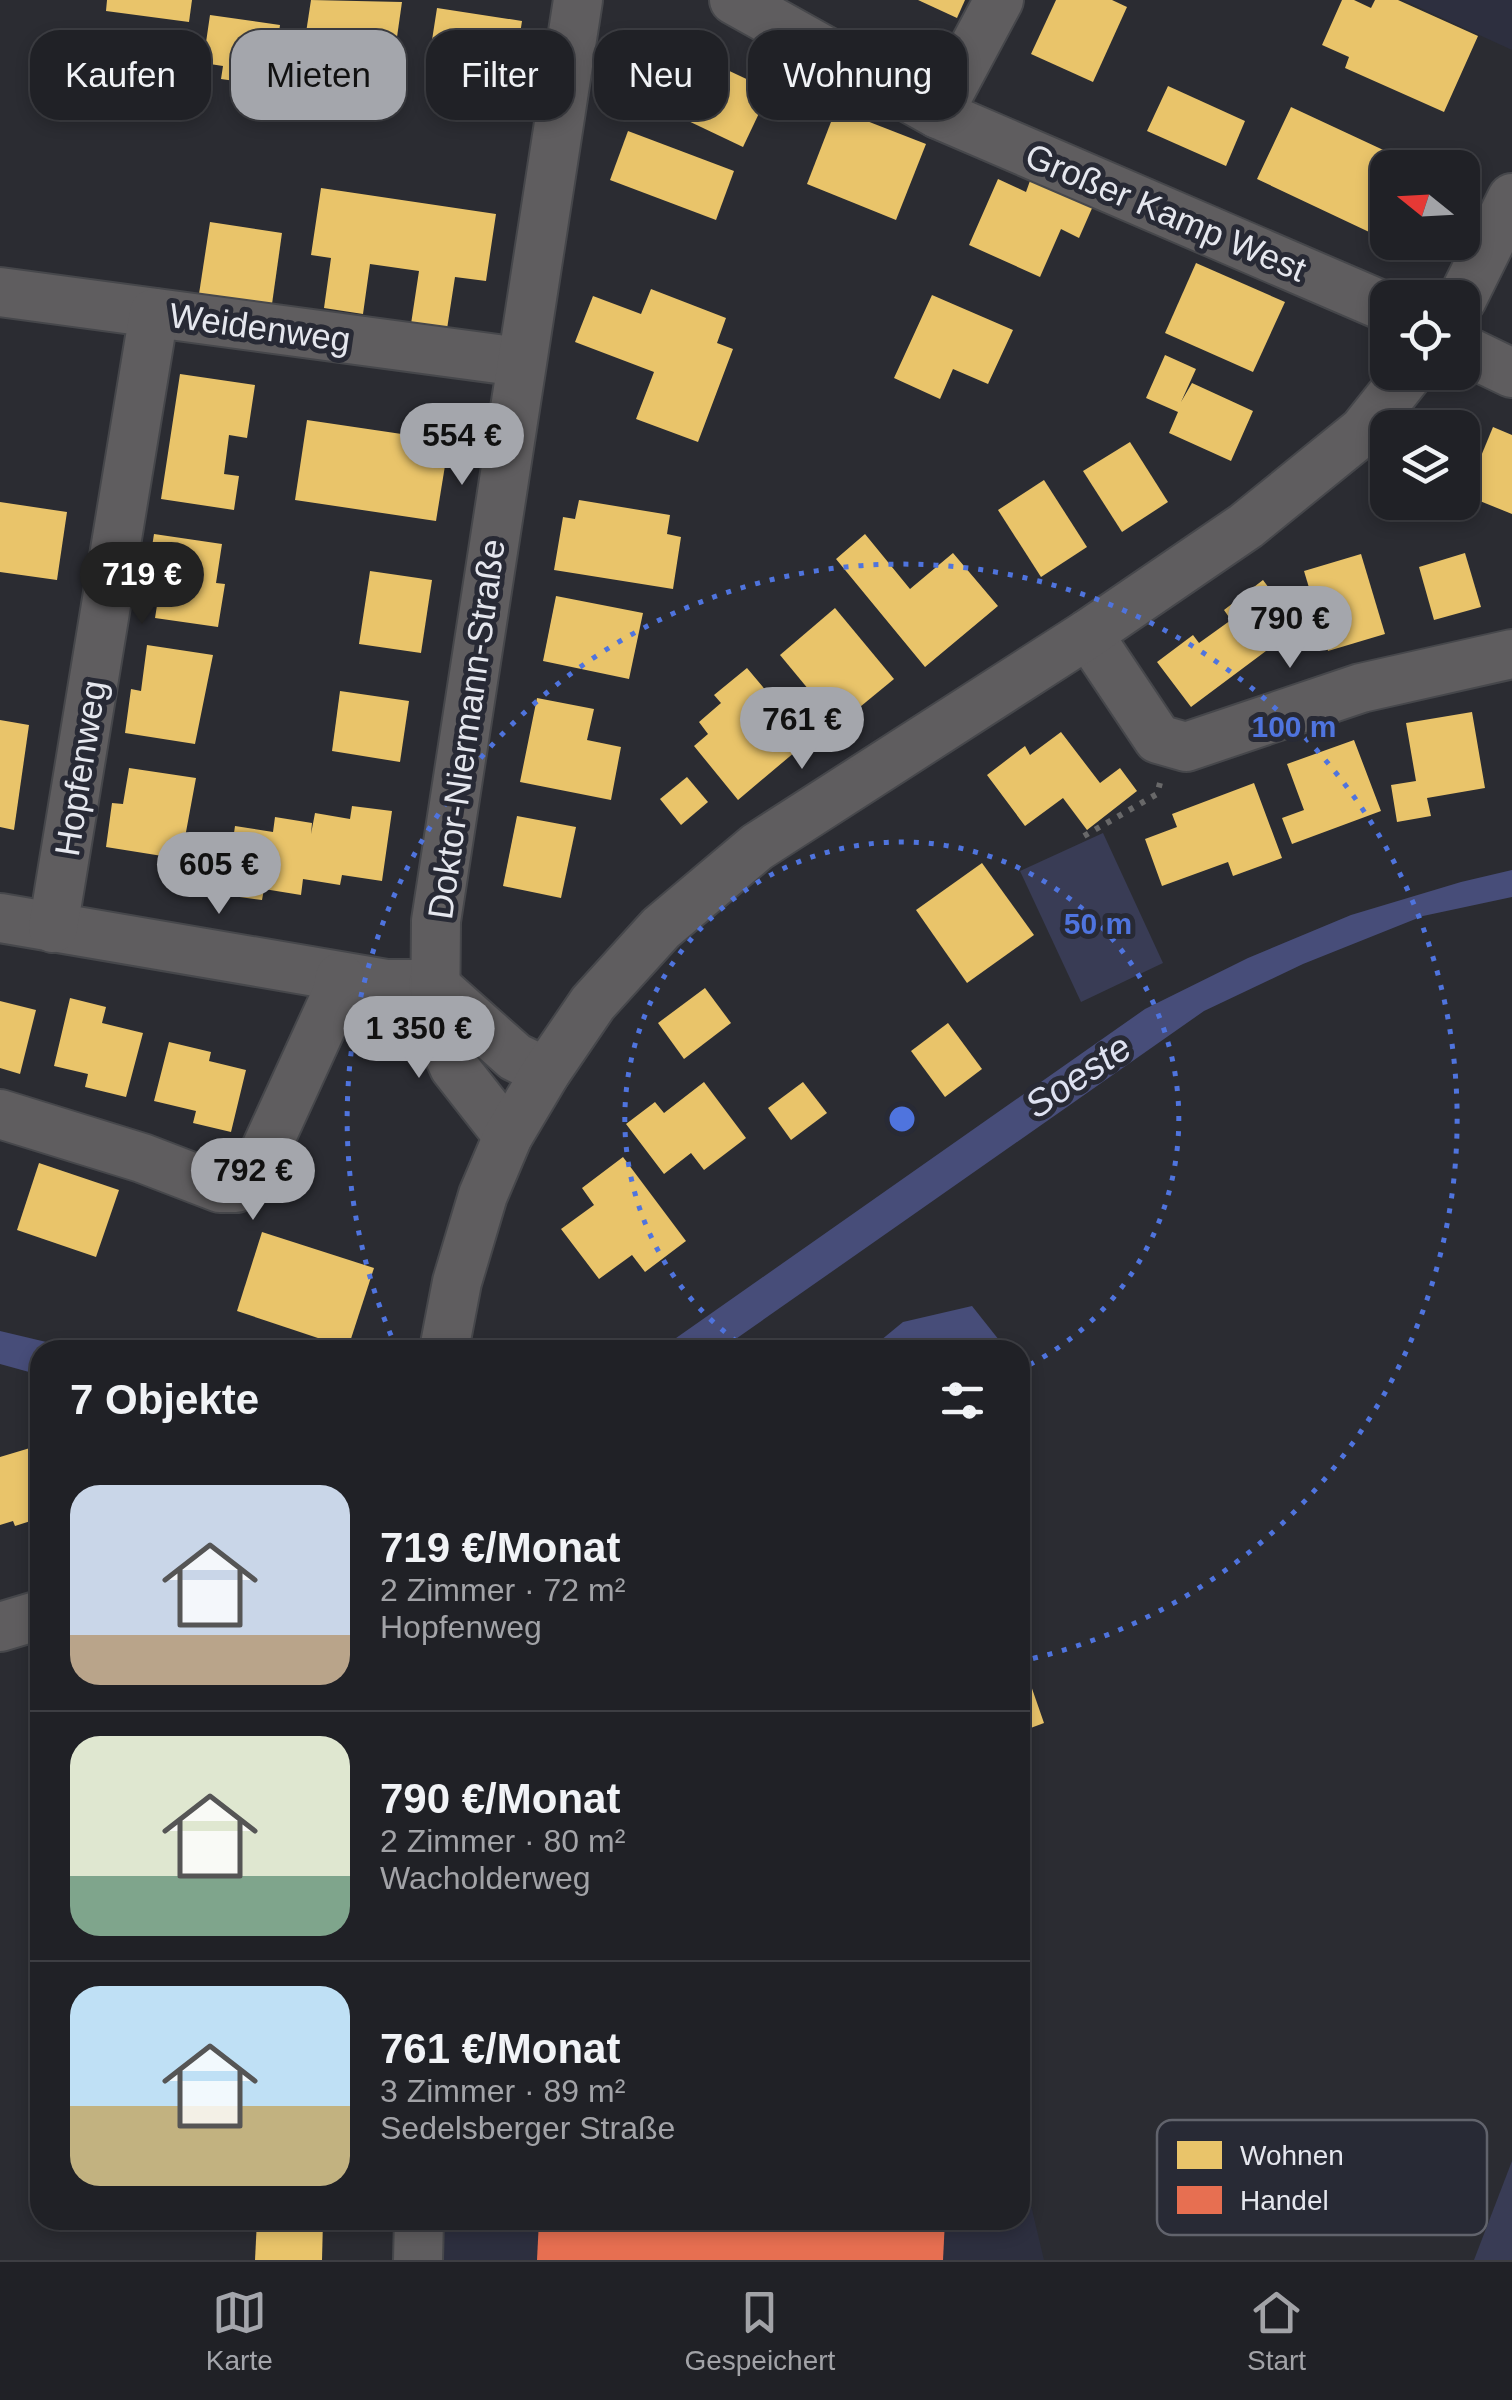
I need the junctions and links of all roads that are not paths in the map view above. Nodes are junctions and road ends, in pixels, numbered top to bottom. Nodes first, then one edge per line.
1 (578, 0) edge
2 (734, 0) edge
3 (999, 0) edge
4 (788, 30) edge
5 (967, 60) edge
6 (952, 120) edge
7 (1512, 198) edge
8 (1472, 280) edge
9 (0, 292) edge
10 (1370, 300) edge
11 (154, 313) junction
12 (1480, 358) edge
13 (520, 362) junction
14 (1512, 373) edge
15 (1396, 390) edge
16 (1088, 634) junction
17 (1512, 654) edge
18 (0, 918) edge
19 (54, 928) junction
20 (340, 977) junction
21 (433, 984) junction
22 (546, 1072) junction
23 (0, 1114) edge
24 (508, 1136) junction
25 (446, 1340) edge
26 (30, 1619) edge
27 (0, 1627) edge
28 (419, 2230) edge
29 (418, 2260) edge

1 - 13 street, Doktor-Niermann-Straße
2 - 4 street, Großer Kamp West
3 - 5 street
6 - 10 street, Großer Kamp West
7 - 8 street
9 - 11 street, Weidenweg
11 - 13 street, Weidenweg
11 - 19 street, Hopfenweg
12 - 14 street
13 - 21 street, Doktor-Niermann-Straße
15 - 16 street
16 - 17 street
16 - 22 street
18 - 19 street
19 - 20 street
20 - 21 street
20 - 23 street
21 - 22 street
21 - 24 street, Doktor-Niermann-Straße
22 - 24 street
24 - 25 street
26 - 27 street
28 - 29 street

